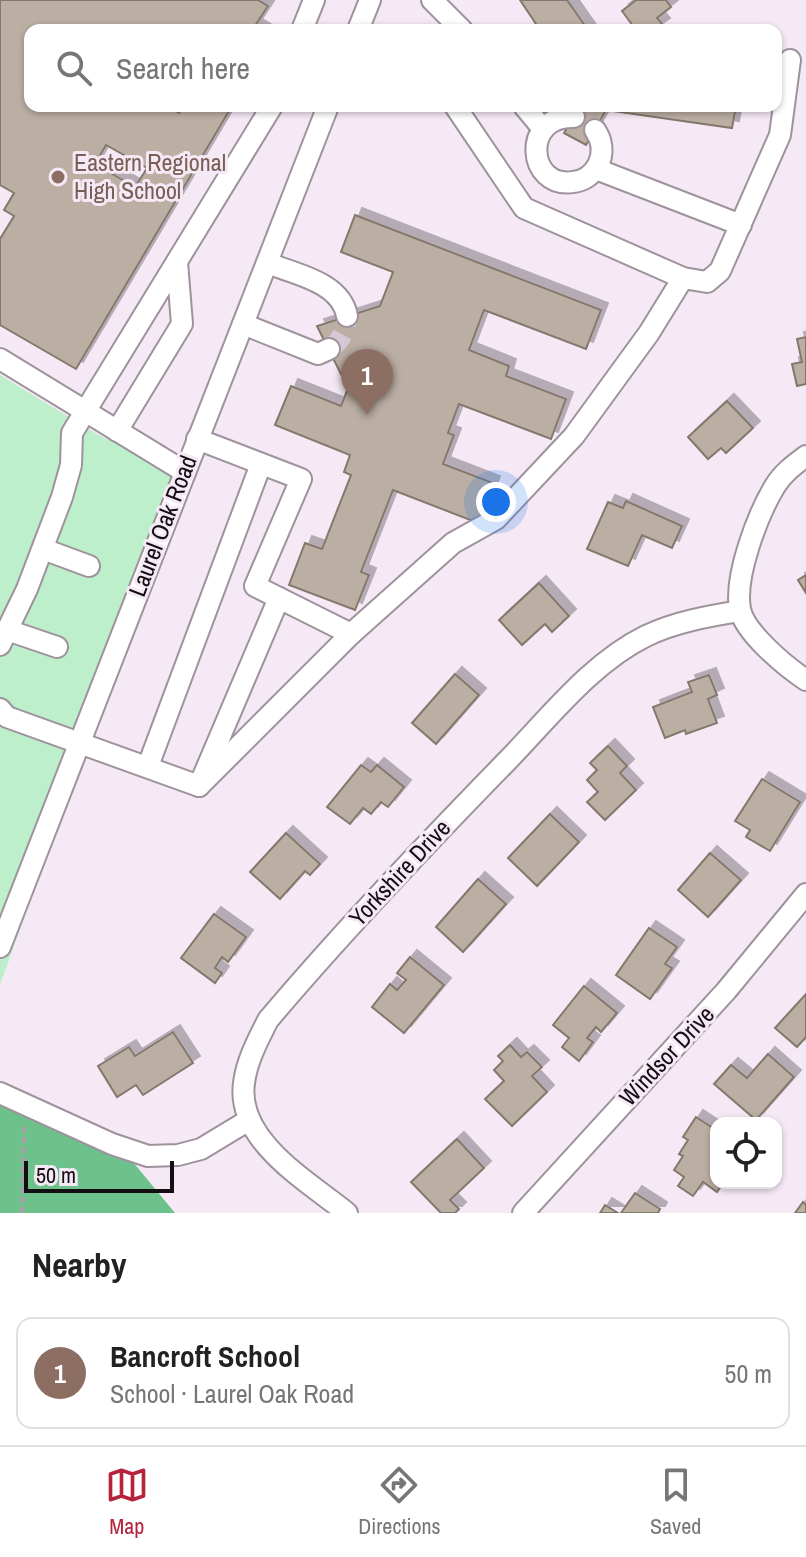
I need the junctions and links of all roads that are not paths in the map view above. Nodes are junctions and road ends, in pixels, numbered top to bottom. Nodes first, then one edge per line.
1 (314, 0) edge
2 (370, 0) edge
3 (432, 0) edge
4 (304, 24) edge
5 (360, 24) edge
6 (456, 24) edge
7 (790, 60) dead end
8 (268, 112) edge
9 (326, 112) edge
10 (459, 112) edge
11 (529, 112) edge
12 (574, 117) dead end
13 (543, 129) junction
14 (595, 130) dead end
15 (596, 169) junction
16 (543, 170) junction
17 (511, 189) junction
18 (741, 225) junction
19 (177, 262) junction
20 (267, 263) junction
21 (683, 278) junction
22 (347, 316) dead end
23 (243, 324) junction
24 (329, 349) dead end
25 (0, 359) edge
26 (86, 412) junction
27 (117, 431) junction
28 (197, 439) junction
29 (806, 456) edge
30 (261, 464) junction
31 (185, 472) junction
32 (43, 549) junction
33 (89, 566) dead end
34 (279, 598) junction
35 (740, 611) junction
36 (351, 634) junction
37 (4, 638) edge
38 (57, 647) dead end
39 (806, 680) edge
40 (0, 709) edge
41 (77, 743) junction
42 (148, 766) junction
43 (199, 786) junction
44 (806, 894) edge
45 (0, 947) edge
46 (0, 1093) edge
47 (249, 1120) junction
48 (347, 1213) edge
49 (523, 1213) edge

1 - 4 street
2 - 5 street
3 - 6 street
7 - 18 street
8 - 19 street
9 - 20 street, Laurel Oak Road
10 - 17 street
11 - 13 street
12 - 13 street
13 - 16 street
14 - 15 street
15 - 16 street
15 - 18 street
16 - 17 street
17 - 21 street
18 - 21 street
19 - 26 street
19 - 27 street
20 - 22 street
20 - 23 street, Laurel Oak Road
21 - 36 street
23 - 24 street
23 - 28 street, Laurel Oak Road
25 - 26 street
26 - 27 street
26 - 32 street
27 - 31 street
28 - 30 street
28 - 31 street, Laurel Oak Road
29 - 35 street
30 - 34 street
30 - 42 street
31 - 41 street, Laurel Oak Road
32 - 33 street
32 - 37 street
34 - 36 street
34 - 43 street
35 - 39 street
35 - 47 street, Yorkshire Drive
36 - 43 street
37 - 38 street
40 - 41 street
41 - 42 street
41 - 45 street, Laurel Oak Road
42 - 43 street
44 - 49 street, Windsor Drive
46 - 47 street
47 - 48 street, Yorkshire Drive

